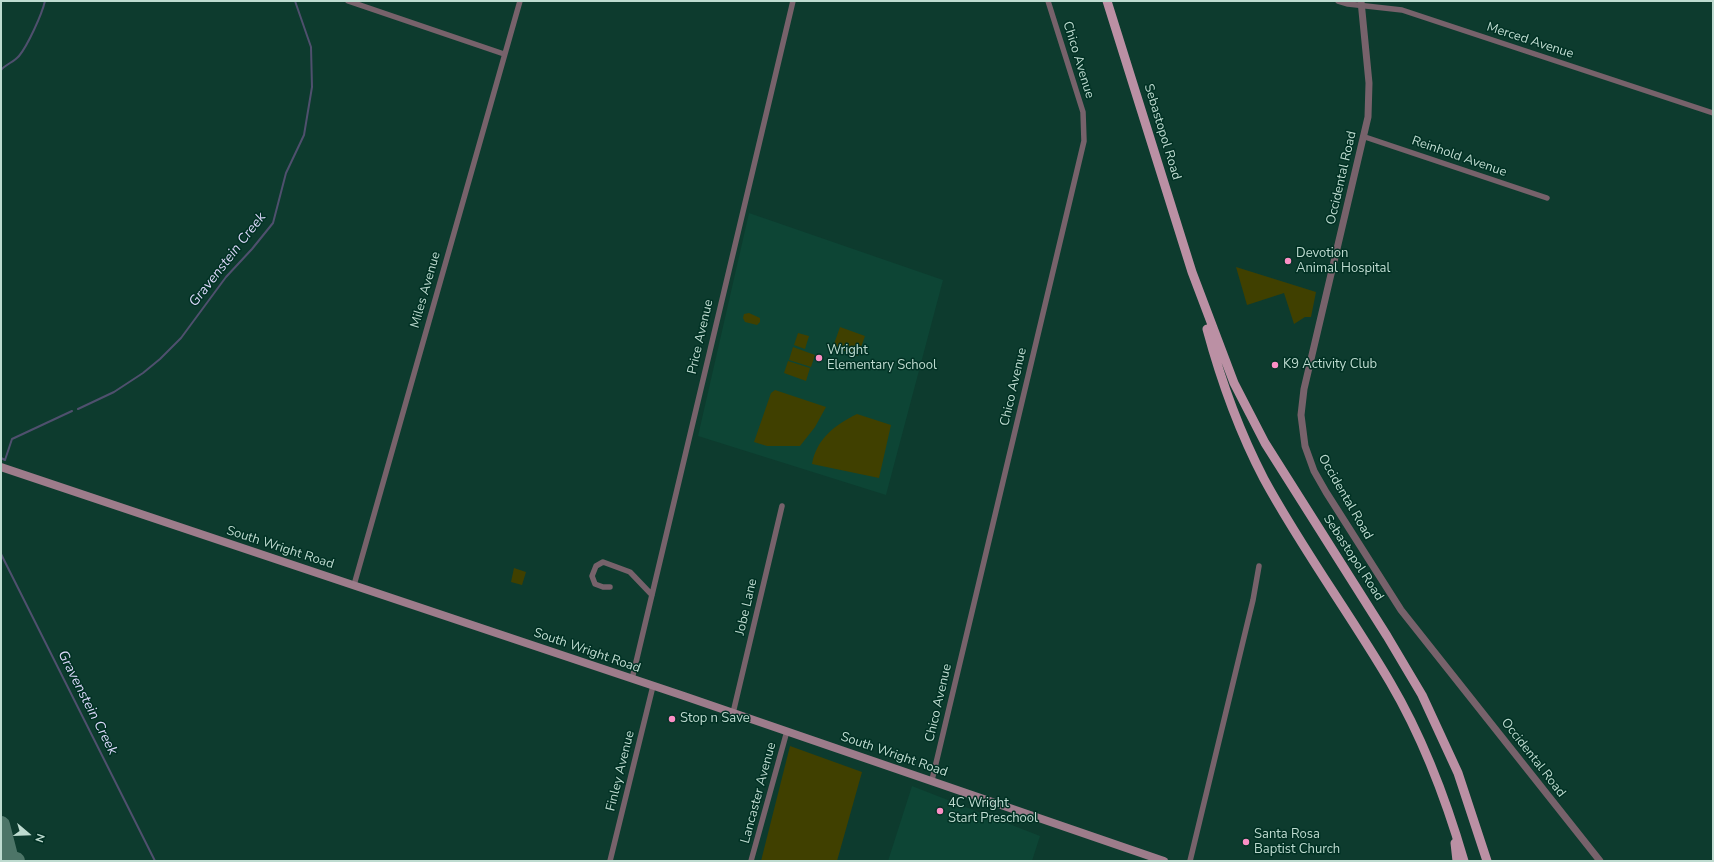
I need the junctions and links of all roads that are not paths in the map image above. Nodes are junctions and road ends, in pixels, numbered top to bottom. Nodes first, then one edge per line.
1 (348, 1) edge
2 (520, 1) edge
3 (793, 1) edge
4 (1048, 1) edge
5 (1108, 1) edge
6 (1338, 1) edge
7 (1362, 4) edge
8 (504, 54) junction
9 (1713, 113) edge
10 (1365, 137) junction
11 (1548, 198) dead end
12 (1192, 272) junction
13 (1, 467) edge
14 (782, 506) dead end
15 (1259, 566) dead end
16 (354, 585) junction
17 (610, 587) dead end
18 (652, 595) junction
19 (632, 679) junction
20 (653, 686) junction
21 (733, 713) junction
22 (787, 731) junction
23 (932, 780) junction
24 (1454, 825) junction
25 (610, 861) edge
26 (751, 861) edge
27 (1164, 861) edge
28 (1190, 861) edge
29 (1457, 861) edge
30 (1464, 861) edge
31 (1487, 861) edge
32 (1600, 861) edge

1 - 8 street
2 - 8 street, Miles Avenue
3 - 18 street, Price Avenue
4 - 23 street, Chico Avenue
5 - 12 main road, Sebastopol Road
6 - 7 street, Merced Avenue
7 - 9 street, Merced Avenue
7 - 10 street, Occidental Road
8 - 16 street, Miles Avenue
10 - 11 street, Reinhold Avenue
10 - 32 street, Occidental Road
12 - 24 main road, Sebastopol Road
12 - 31 main road, Sebastopol Road
13 - 16 main road, South Wright Road
14 - 21 street, Jobe Lane
15 - 28 street
16 - 19 main road, South Wright Road
17 - 18 street
18 - 19 street, Price Avenue
19 - 20 main road, South Wright Road
20 - 21 main road, South Wright Road
20 - 25 street, Finley Avenue
21 - 22 main road, South Wright Road
22 - 23 main road, South Wright Road
22 - 26 street, Lancaster Avenue
23 - 27 main road, South Wright Road
24 - 29 main road
24 - 30 main road, Sebastopol Road

